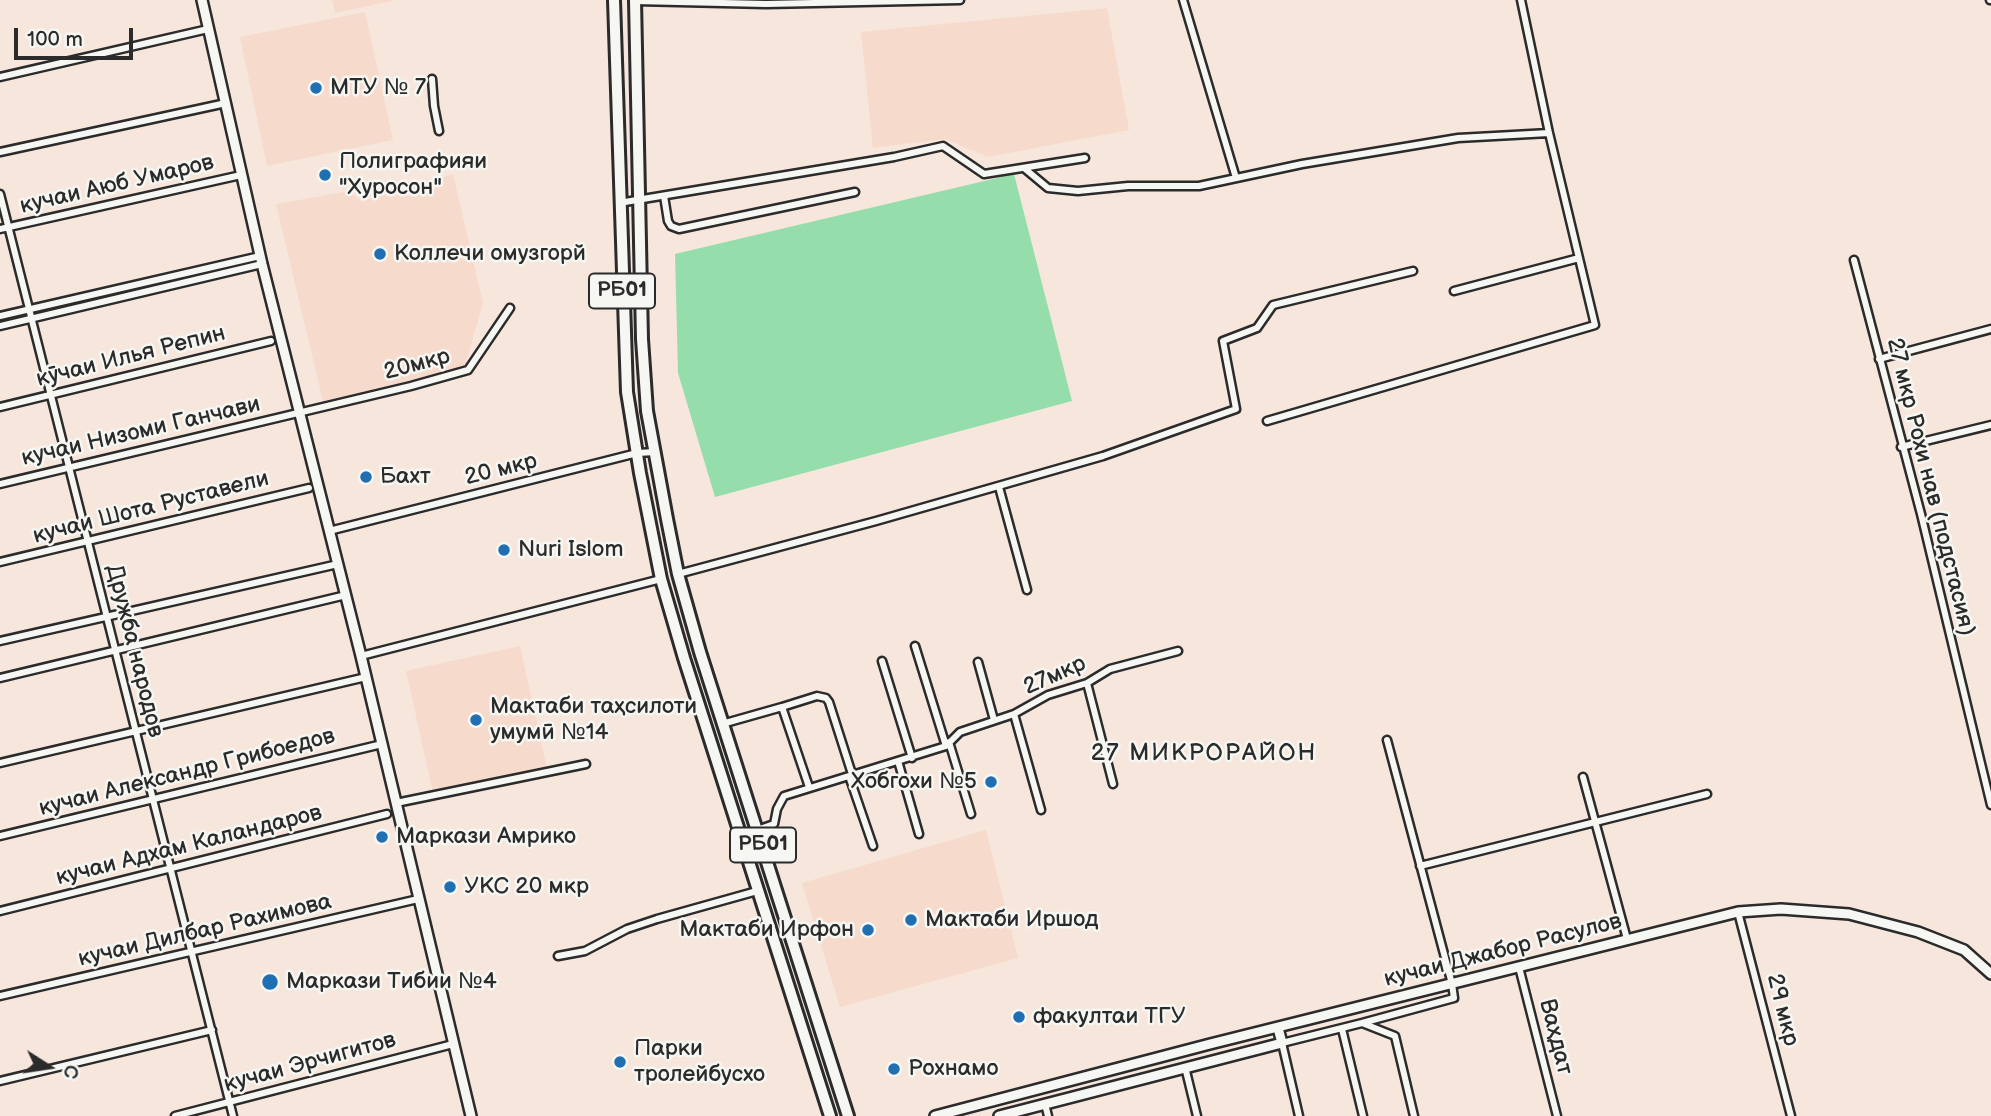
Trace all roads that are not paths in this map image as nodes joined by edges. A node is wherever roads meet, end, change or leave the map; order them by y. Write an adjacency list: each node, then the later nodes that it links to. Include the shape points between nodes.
1 (202, 0): 9 (street)
2 (614, 0): 3 (highway, via 627,8); 8 (highway, РБ01)
3 (635, 0): 4 (street, via 766,4); 7 (highway, РБ01)
4 (960, 0)
5 (1183, 0): 19 (street)
6 (1521, 0): 14 (street)
7 (636, 19): 8 (highway, via 625,12); 23 (highway, РБ01)
8 (614, 21): 24 (highway, РБ01)
9 (208, 29): 10 (street); 12 (street)
10 (0, 77)
11 (432, 79): 13 (street)
12 (226, 103): 15 (street); 18 (street)
13 (439, 131)
14 (1549, 133): 19 (street, via 1458,138); 27 (street)
15 (0, 152)
16 (1084, 158): 17 (street)
17 (1024, 168): 19 (street, via 1048,188 1078,191 1199,186); 22 (street, via 984,174 943,146)
18 (241, 175): 25 (street, кучаи Аюб Умаров); 28 (street)
19 (1236, 178)
20 (855, 192): 22 (street, via 679,229 668,222)
21 (0, 194): 25 (street, Дружба народов)
22 (664, 196): 23 (street)
23 (639, 201): 24 (street); 46 (highway, РБ01, via 647,411)
24 (620, 203): 47 (highway, РБ01, via 627,392)
25 (8, 227): 26 (street, кучаи Аюб Умаров); 33 (street, Дружба народов)
26 (0, 229)
27 (1579, 258): 31 (street); 43 (street, via 1595,325)
28 (261, 260): 33 (street); 35 (street); 42 (street)
29 (1854, 260): 39 (street, 27 мкр Рохи нав (подстасия))
30 (1413, 271): 50 (street, via 1273,305 1257,328 1223,341 1236,409 1103,456)
31 (1454, 291)
32 (510, 308): 42 (street, 20мкр, via 468,370)
33 (29, 309): 34 (street); 35 (street, Дружба народов)
34 (0, 316)
35 (31, 317): 36 (street); 40 (street, Дружба народов)
36 (0, 326)
37 (1991, 330): 39 (street)
38 (271, 341): 40 (street, кӯчаи Илья Репин)
39 (1880, 359): 45 (street, 27 мкр Рохи нав (подстасия))
40 (51, 395): 41 (street, кӯчаи Илья Репин); 48 (street, Дружба народов)
41 (0, 407)
42 (297, 413): 48 (street, кучаи Низоми Ганчави); 52 (street)
43 (1267, 421)
44 (1991, 425): 45 (street)
45 (1902, 447): 90 (street, 27 мкр Рохи нав (подстасия))
46 (655, 452): 47 (street, 20 мкр); 56 (highway, РБ01)
47 (637, 453): 52 (street, 20 мкр); 57 (highway, РБ01)
48 (69, 467): 49 (street, кучаи Низоми Ганчави); 53 (street, Дружба народов)
49 (0, 484)
50 (999, 486): 56 (street); 58 (street)
51 (309, 488): 53 (street, кучаи Шота Руставели)
52 (331, 531): 55 (street)
53 (88, 541): 54 (street, кучаи Шота Руставели); 60 (street, Дружба народов)
54 (0, 562)
55 (338, 564): 59 (street); 60 (street)
56 (678, 574): 74 (highway, РБ01)
57 (661, 579): 65 (street); 98 (highway, РБ01)
58 (1027, 590)
59 (346, 595): 63 (street); 65 (street)
60 (107, 615): 61 (street); 63 (street, Дружба народов)
61 (0, 641)
62 (915, 646): 78 (street)
63 (116, 651): 69 (street); 75 (street, Дружба народов)
64 (1178, 651): 70 (street, 27мкр, via 1110,669)
65 (361, 656): 68 (street)
66 (882, 661): 79 (street)
67 (978, 663): 73 (street)
68 (366, 677): 75 (street); 77 (street)
69 (0, 678)
70 (1087, 683): 72 (street, 27мкр, via 1048,695); 85 (street)
71 (782, 707): 74 (street); 83 (street, via 817,696 830,702); 86 (street)
72 (1014, 714): 73 (street, 27мкр); 91 (street, 27мкр)
73 (994, 720): 78 (street, 27мкр, via 960,732)
74 (722, 724): 95 (highway, РБ01)
75 (136, 731): 81 (street); 88 (street, Дружба народов)
76 (1387, 740): 100 (street)
77 (382, 744): 88 (street, кучаи Александр Грибоедов); 89 (street)
78 (947, 744): 79 (street, 27мкр); 93 (street)
79 (912, 758): 80 (street, 27мкр)
80 (898, 761): 83 (street, 27мкр); 96 (street)
81 (0, 763)
82 (586, 764): 89 (street)
83 (850, 775): 86 (street, 27мкр); 99 (street)
84 (1583, 777): 94 (street)
85 (1114, 784)
86 (809, 787): 95 (street, 27мкр, via 784,796 774,824)
87 (1707, 794): 94 (street)
88 (153, 800): 97 (street, кучаи Александр Грибоедов); 101 (street, Дружба народов)
89 (399, 802): 103 (street)
90 (1991, 805)
91 (1041, 810)
92 (387, 814): 101 (street, кучаи Адхам Каландаров)
93 (971, 814)
94 (1594, 822): 100 (street); 106 (street)
95 (758, 831): 98 (street); 129 (highway, РБ01)
96 (919, 834)
97 (0, 836)
98 (740, 836): 102 (highway, РБ01)
99 (873, 846)
100 (1420, 866): 111 (street)
101 (171, 868): 104 (street, кучаи Адхам Каландаров); 107 (street, Дружба народов)
102 (757, 891): 108 (street, via 657,919 585,951); 128 (highway, РБ01)
103 (418, 899): 107 (street, кучаи Дилбар Рахимова); 118 (street)
104 (0, 911)
105 (1738, 912): 106 (street, кучаи Джабор Расулов); 110 (street, кучаи Джабор Расулов, via 1781,909 1849,914 1964,950); 138 (street, 29 мкр)
106 (1627, 939): 109 (street, кучаи Джабор Расулов)
107 (192, 952): 112 (street, кучаи Дилбар Рахимова); 116 (street, Дружба народов)
108 (558, 956)
109 (1519, 967): 111 (street, кучаи Джабор Расулов); 137 (street, Ваҳдат)
110 (1991, 974)
111 (1452, 984): 113 (street, via 1454,998); 114 (street, кучаи Джабор Расулов)
112 (0, 996)
113 (1362, 1023): 115 (street); 136 (street, via 1395,1036)
114 (1278, 1028): 117 (street); 122 (street, кучаи Джабор Расулов)
115 (1342, 1029): 117 (street); 135 (street)
116 (212, 1030): 120 (street); 121 (street, Дружба народов)
117 (1282, 1042): 119 (street); 134 (street)
118 (453, 1044): 121 (street, кучаи Эрчигитов); 127 (street)
119 (1185, 1067): 123 (street); 133 (street)
120 (0, 1081)
121 (230, 1102): 125 (street, кучаи Эрчигитов); 126 (street, Дружба народов)
122 (991, 1102): 124 (street, кучаи Джабор Расулов); 130 (street)
123 (1045, 1104): 131 (street); 132 (street)
124 (941, 1115)
125 (175, 1116)
126 (233, 1116)
127 (471, 1116)
128 (830, 1116)
129 (848, 1116)
130 (993, 1116)
131 (999, 1116)
132 (1048, 1116)
133 (1197, 1116)
134 (1299, 1116)
135 (1363, 1116)
136 (1414, 1116)
137 (1557, 1116)
138 (1791, 1116)

